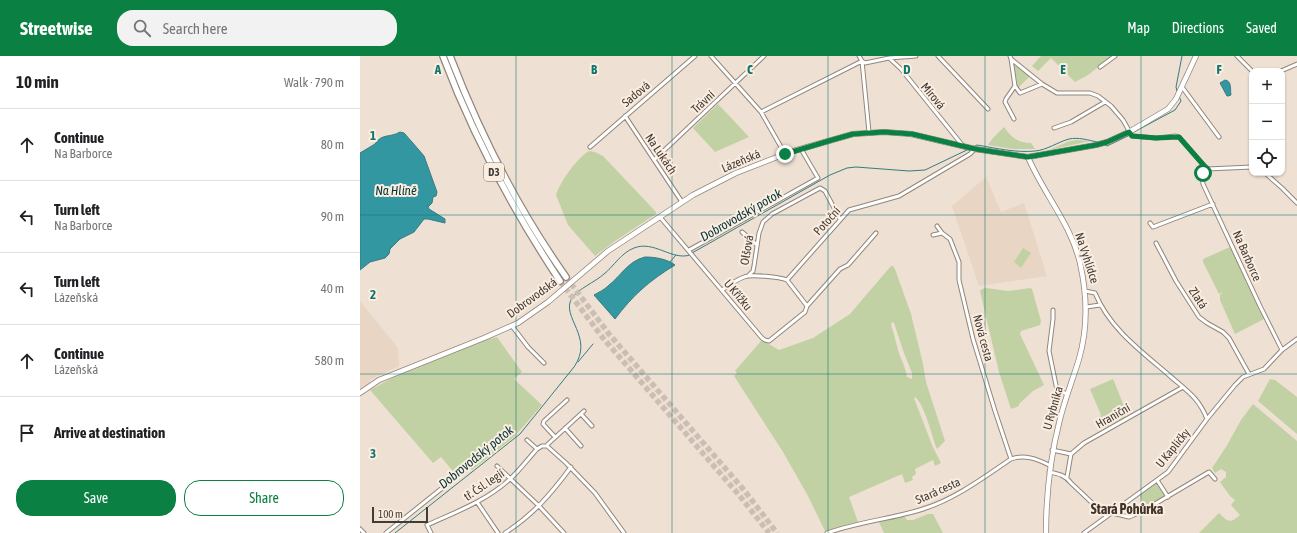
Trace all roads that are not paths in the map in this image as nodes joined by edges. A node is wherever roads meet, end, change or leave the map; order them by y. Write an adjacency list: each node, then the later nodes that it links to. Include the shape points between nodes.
1 (443, 56): 59 (highway, D3, via 475,134 500,184)
2 (450, 56): 57 (highway, D3, via 467,99 505,179)
3 (695, 56): 26 (street, Sadová)
4 (711, 56): 19 (street)
5 (764, 56): 19 (street, Trávní)
6 (859, 56): 14 (street)
7 (916, 56): 12 (street)
8 (938, 56): 24 (street)
9 (1115, 56): 16 (street)
10 (1196, 56): 22 (street)
11 (1237, 56): 17 (street)
12 (889, 58): 14 (street, via 865,63); 32 (street, Mírová)
13 (1010, 58): 20 (street); 21 (street)
14 (862, 61): 25 (street); 29 (street)
15 (1297, 64): 18 (street)
16 (1100, 67)
17 (1249, 68)
18 (1285, 69)
19 (735, 83): 25 (street); 38 (street, Trávní)
20 (1042, 84): 21 (street, via 1020,94); 23 (street, via 1057,93 1090,93)
21 (1015, 86): 27 (street, via 1005,102)
22 (1181, 89): 30 (street, via 1168,110); 31 (street)
23 (1105, 102): 28 (street, via 1071,122); 30 (street, via 1123,120)
24 (988, 109)
25 (761, 112): 36 (street)
26 (625, 116): 33 (street, Sadová); 38 (street, Na Lukách)
27 (1014, 120)
28 (1054, 128)
29 (869, 132): 32 (street, Lázeňská, via 912,134); 34 (street, Lázeňská)
30 (1130, 134): 37 (street, Lázeňská, via 1096,145); 40 (street, via 1182,139)
31 (1219, 137)
32 (963, 146): 35 (street, Lázeňská)
33 (590, 147)
34 (801, 149): 36 (street, Lázeňská); 55 (street, via 818,178)
35 (975, 149): 37 (street, Lázeňská); 46 (street, Potoční, via 899,196 853,208)
36 (785, 154): 42 (street, Lázeňská, via 736,173)
37 (1028, 157): 61 (street, Na Vyhlídce, via 1059,213 1076,252)
38 (654, 160): 42 (street, Na Lukách)
39 (1249, 167): 40 (street)
40 (1207, 169): 44 (street, Na Barborce, via 1203,173 1203,184)
41 (1268, 176): 43 (street)
42 (682, 202): 45 (street, Lázeňská)
43 (1297, 203)
44 (1212, 204): 47 (street, via 1153,227); 68 (street, Na Barborce)
45 (660, 217): 55 (street, U Křížku); 66 (street, Dobrovodská, via 608,251 540,308)
46 (840, 219): 54 (street, Olšová, via 825,191 818,188 772,214 763,222); 58 (street, Potoční)
47 (1150, 223)
48 (937, 226): 51 (street, Nová cesta)
49 (742, 232): 54 (street)
50 (876, 233): 63 (street, U Křížku)
51 (942, 233): 52 (street); 85 (street, Nová cesta, via 950,239 959,262 959,280 973,339)
52 (933, 235)
53 (1156, 243): 70 (street, Zlatá, via 1199,317 1230,338)
54 (757, 245): 56 (street, Olšová, via 753,271)
55 (689, 250): 60 (street, U Křížku)
56 (748, 276): 58 (street); 60 (street)
57 (566, 277)
58 (787, 280): 63 (street)
59 (560, 281)
60 (722, 290): 63 (street, U Křížku, via 762,338 769,341 805,312)
61 (1085, 291): 62 (street, Na Vyhlídce, via 1095,293); 64 (street, U Rybníka)
62 (1100, 305): 64 (street); 71 (street, Na Vyhlídce, via 1119,332)
63 (807, 306)
64 (1086, 308): 73 (street, U Rybníka, via 1080,358)
65 (1053, 310): 73 (street, via 1049,351 1057,390)
66 (513, 327): 69 (street); 72 (street, Dobrovodská, via 379,380)
67 (1297, 339): 68 (street)
68 (1282, 350): 70 (street, via 1264,369)
69 (544, 363)
70 (1249, 374): 75 (street, via 1235,385)
71 (1183, 387): 75 (street, Na Vyhlídce, via 1198,401); 84 (street, Hraniční, via 1084,443)
72 (360, 393)
73 (1067, 394): 83 (street, U Rybníka)
74 (567, 400): 78 (street, via 544,421)
75 (1207, 420): 94 (street, U Kapličky, via 1168,472)
76 (592, 426): 77 (street, via 582,412)
77 (565, 428): 78 (street); 81 (street)
78 (555, 437): 80 (street)
79 (527, 440): 82 (street)
80 (547, 446): 82 (street, tř. Čsl. legií); 88 (street)
81 (581, 446)
82 (537, 449): 92 (street, tř. Čsl. legií)
83 (1052, 450): 84 (street); 86 (street, U Rybníka)
84 (1071, 454): 91 (street)
85 (1011, 459): 86 (street, via 1024,456); 108 (street, Stará cesta, via 969,487 928,507)
86 (1049, 465): 90 (street, U Rybníka)
87 (497, 466): 92 (street)
88 (571, 468): 97 (street); 107 (street, via 594,493)
89 (466, 469): 102 (street, tř. Čsl. legií)
90 (1049, 472): 91 (street); 109 (street, U Rybníka)
91 (1066, 477): 99 (street)
92 (510, 478): 96 (street, tř. Čsl. legií); 97 (street)
93 (1215, 479): 95 (street, via 1209,472)
94 (1157, 480): 95 (street); 98 (street, U Kapličky)
95 (1168, 496): 98 (street, via 1129,517)
96 (477, 502): 103 (street, tř. Čsl. legií, via 426,526); 104 (street)
97 (539, 506): 105 (street); 106 (street)
98 (1112, 513): 99 (street, U Kapličky)
99 (1106, 516): 110 (street, U Kapličky)
100 (360, 529): 101 (street)
101 (364, 533)
102 (386, 533)
103 (431, 533)
104 (498, 533)
105 (505, 533)
106 (564, 533)
107 (624, 533)
108 (827, 533)
109 (1046, 533)
110 (1084, 533)

